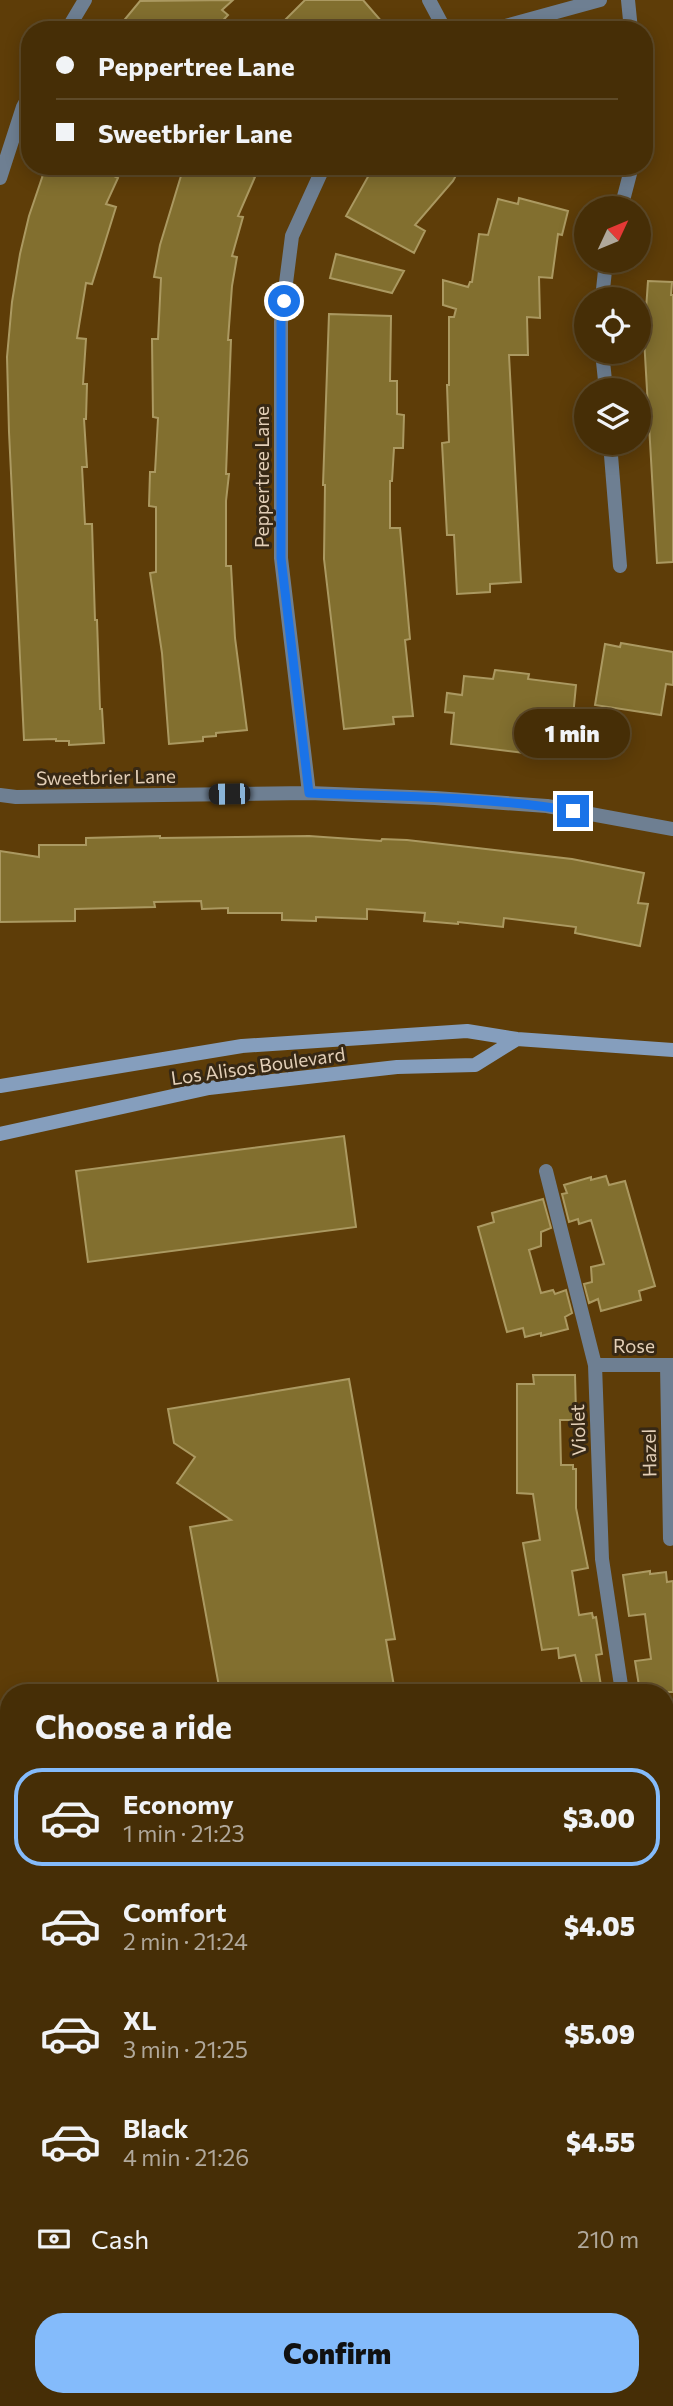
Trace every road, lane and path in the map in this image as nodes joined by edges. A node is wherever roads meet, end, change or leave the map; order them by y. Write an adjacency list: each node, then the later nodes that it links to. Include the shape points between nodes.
1 (85, 0): 5 (street)
2 (429, 0): 6 (street)
3 (600, 0): 7 (street)
4 (628, 0): 8 (street)
5 (72, 21)
6 (440, 21)
7 (524, 21)
8 (630, 21)
9 (21, 113): 12 (street)
10 (320, 175): 16 (street, Peppertree Lane, via 292,236 281,322 281,558)
11 (630, 175): 13 (street)
12 (0, 178)
13 (624, 196)
14 (612, 455): 15 (street)
15 (620, 566)
16 (309, 793): 17 (street, Sweetbrier Lane); 18 (street, Sweetbrier Lane, via 547,806)
17 (0, 795)
18 (673, 829)
19 (517, 1039): 20 (main road, Los Alisos Boulevard); 21 (main road, Los Alisos Boulevard, via 467,1031 243,1046); 22 (main road, Los Alisos Boulevard, via 475,1065 397,1067 209,1088)
20 (673, 1050)
21 (0, 1086)
22 (0, 1134)
23 (546, 1171): 24 (street, Violet)
24 (595, 1365): 25 (street, Rose); 27 (street, Violet, via 602,1559)
25 (670, 1365): 26 (street, Hazel)
26 (670, 1539)
27 (621, 1684)

